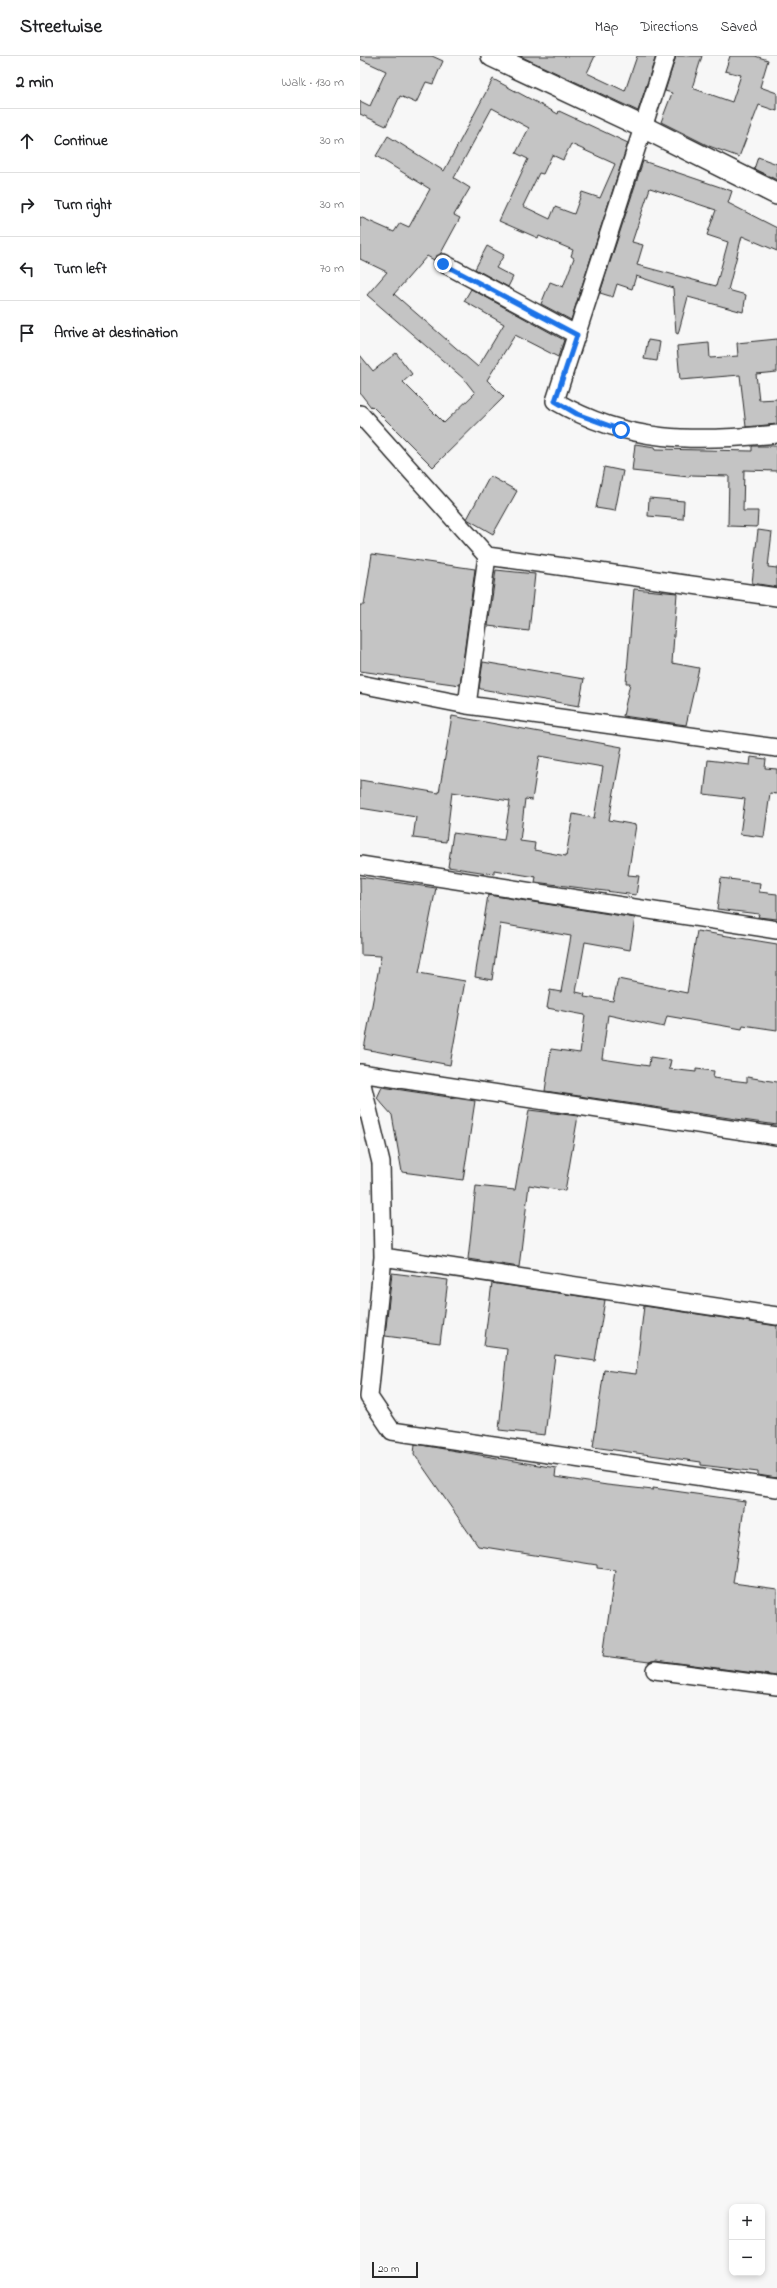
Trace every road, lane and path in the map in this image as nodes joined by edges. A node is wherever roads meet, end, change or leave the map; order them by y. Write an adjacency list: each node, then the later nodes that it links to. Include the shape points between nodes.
1 (492, 56): 3 (street)
2 (666, 56): 3 (street)
3 (643, 127): 4 (street); 6 (street)
4 (777, 194)
5 (443, 264): 6 (street)
6 (577, 335): 8 (street, via 555,401 577,414 621,430 665,438 722,439)
7 (360, 414): 9 (street)
8 (777, 434)
9 (487, 556): 10 (street); 12 (street)
10 (777, 597)
11 (360, 684): 12 (street)
12 (467, 705): 13 (street)
13 (777, 748)
14 (360, 865): 15 (street)
15 (777, 930)
16 (360, 1074): 17 (street); 18 (street, via 381,1163)
17 (777, 1136)
18 (383, 1258): 19 (street); 20 (street, via 369,1397 392,1431)
19 (777, 1316)
20 (777, 1488)
21 (655, 1670): 22 (street)
22 (777, 1686)

